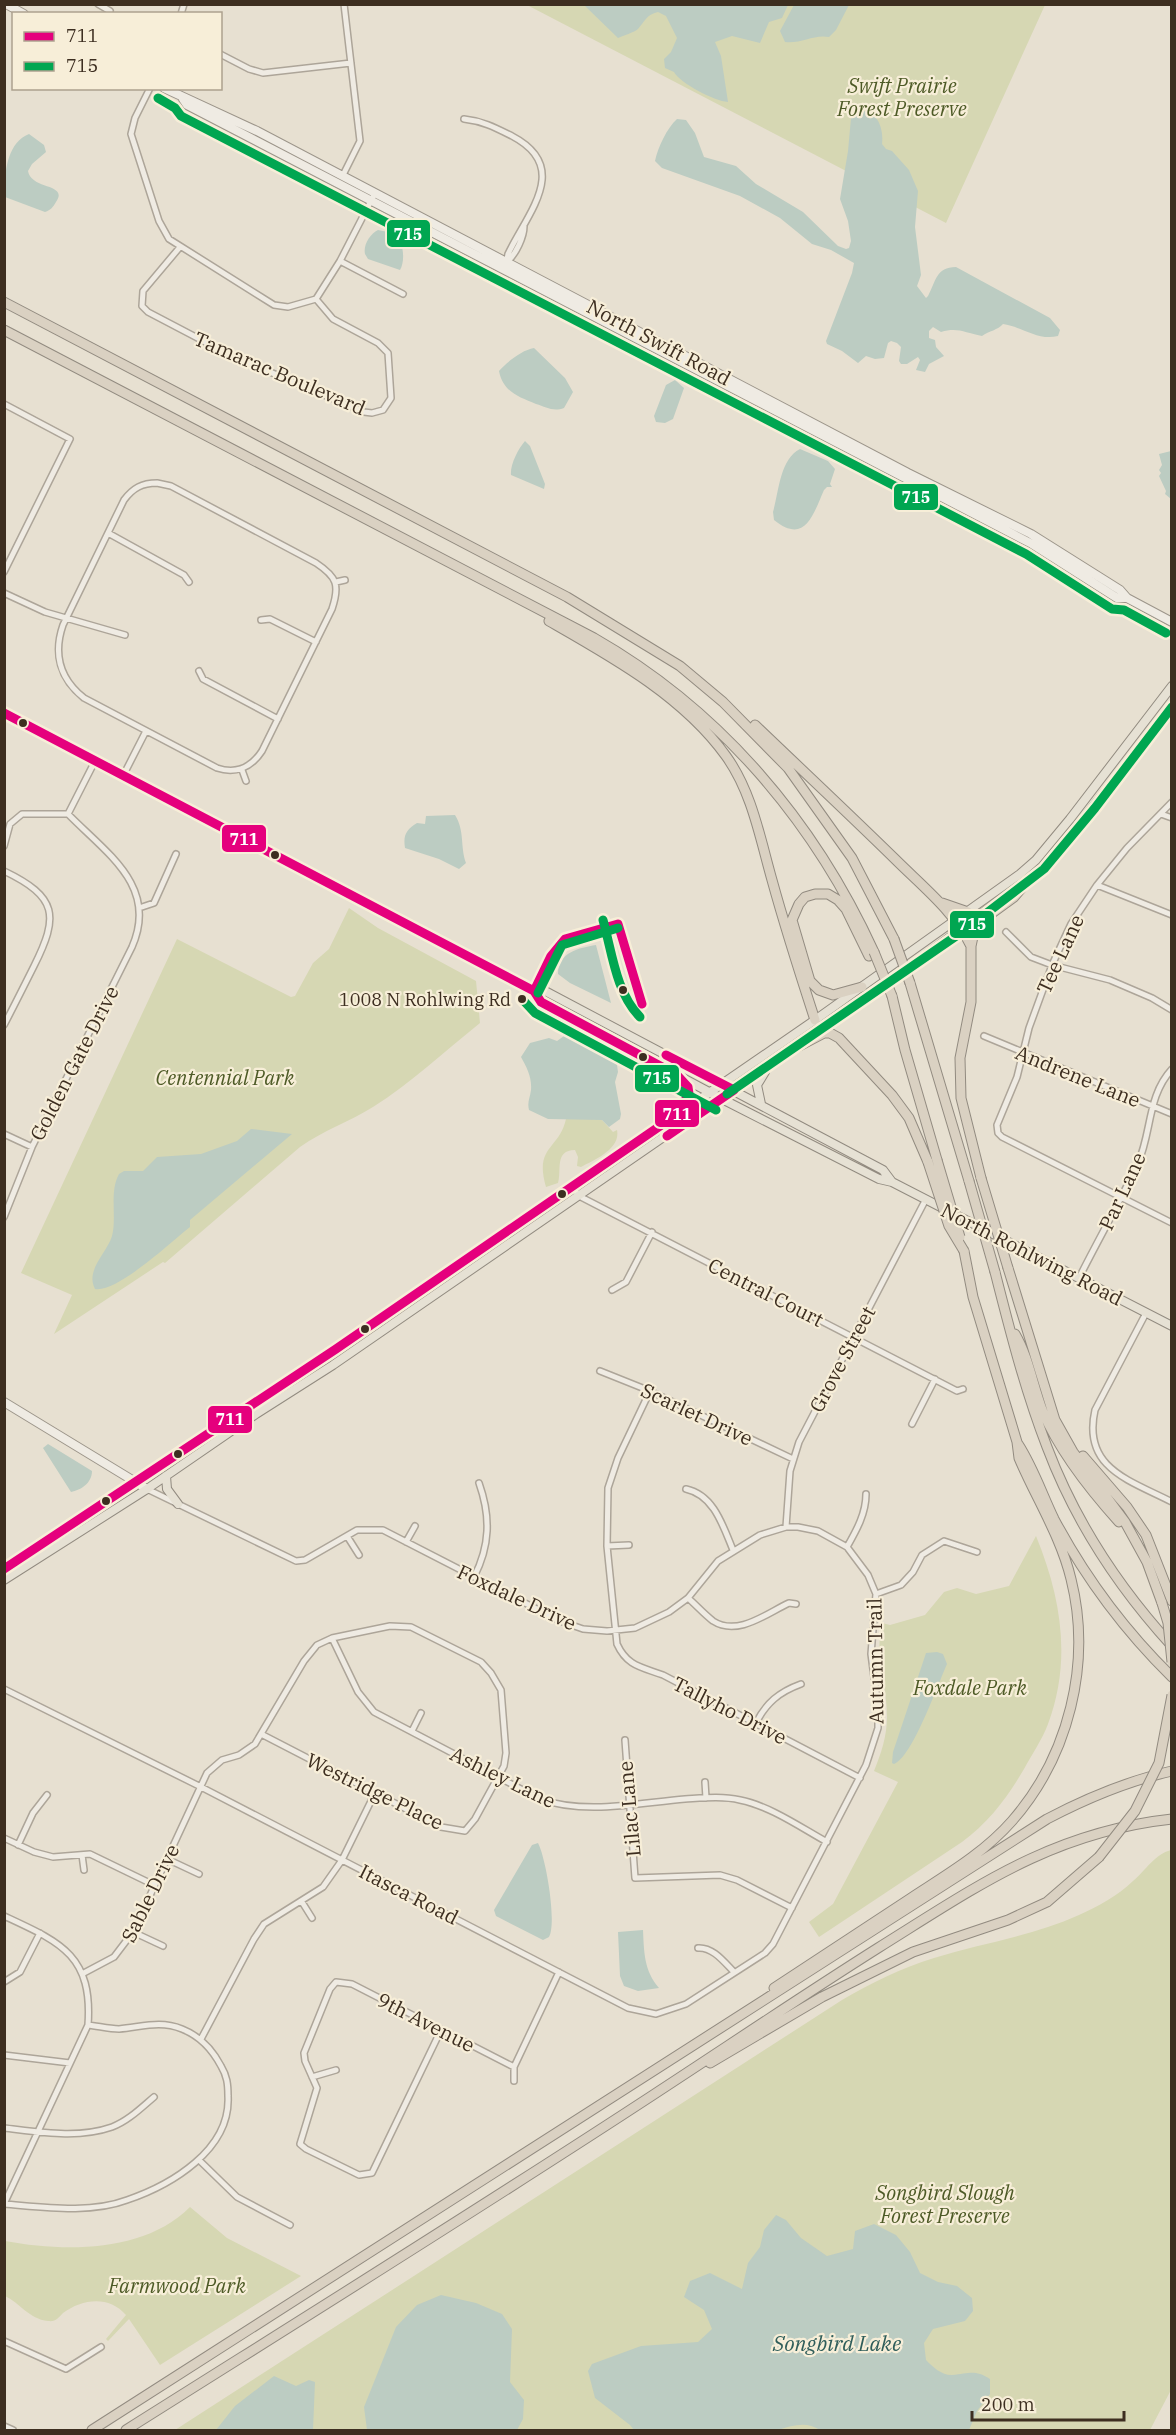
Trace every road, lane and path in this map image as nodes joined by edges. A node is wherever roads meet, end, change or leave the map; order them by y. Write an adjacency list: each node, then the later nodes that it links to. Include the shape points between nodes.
1 (6, 4): 5 (street)
2 (98, 4): 6 (street)
3 (113, 4): 6 (street)
4 (344, 4): 8 (street)
5 (20, 12)
6 (109, 12)
7 (222, 55): 8 (street, via 263,73)
8 (351, 63): 13 (street, via 360,141)
9 (149, 90): 16 (street, via 131,134 159,221)
10 (167, 90): 11 (street, North Swift Road)
11 (183, 99): 13 (street, North Swift Road, via 257,130); 15 (street, North Swift Road, via 187,105)
12 (464, 119): 18 (street, via 488,123 526,143 543,167 543,182)
13 (343, 176): 14 (street, North Swift Road)
14 (375, 193): 15 (street); 18 (street, North Swift Road)
15 (371, 201): 17 (street); 19 (street, North Swift Road)
16 (180, 247): 21 (street, via 274,305 288,307); 21 (street, Tamarac Boulevard, via 143,291 142,306 148,312 230,355 364,412 383,410 391,398 388,353 378,343 336,322)
17 (340, 261): 20 (street); 21 (street)
18 (507, 262): 19 (street); 32 (street, North Swift Road, via 1031,534)
19 (503, 270): 32 (street, North Swift Road, via 1021,539 1117,598)
20 (403, 294)
21 (316, 299)
22 (4, 302): 39 (highway, via 567,597 644,642)
23 (4, 332): 28 (highway)
24 (4, 404): 26 (street, via 70,439)
25 (108, 533): 29 (street, via 184,575); 30 (street, via 130,493 143,480 171,486 316,563); 33 (street)
26 (4, 572)
27 (345, 580): 30 (street)
28 (483, 580): 65 (highway, via 610,647 702,715 754,765 783,800 852,905); 71 (highway, via 638,675 700,725 726,756 748,797)
29 (189, 582)
30 (336, 582): 37 (street, via 336,597)
31 (4, 593): 33 (street)
32 (1127, 598): 35 (street, North Swift Road)
33 (66, 618): 36 (street); 44 (street, via 58,644 63,674 70,686 84,698)
34 (261, 620): 37 (street, via 270,619)
35 (1172, 622)
36 (125, 635)
37 (316, 642): 43 (street)
38 (199, 671): 43 (street, via 202,679)
39 (692, 676): 58 (highway, via 729,700); 101 (highway, bridge, via 788,768 852,858 894,939 969,1181)
40 (1172, 686): 60 (main road, via 1047,848 1020,874)
41 (1172, 707): 56 (main road, via 1053,858)
42 (4, 713): 45 (main road, North Rohlwing Road)
43 (278, 719): 46 (street, via 259,756)
44 (146, 731): 46 (street, via 217,768); 47 (street)
45 (96, 761): 47 (main road, North Rohlwing Road); 50 (street)
46 (238, 770): 48 (street)
47 (123, 776): 68 (main road, North Rohlwing Road)
48 (246, 781)
49 (1172, 802): 51 (street, Tee Lane)
50 (68, 814): 53 (street, via 22,814 10,824); 59 (street, via 130,878)
51 (1161, 814): 52 (street); 57 (street, Tee Lane)
52 (1172, 818)
53 (4, 846)
54 (176, 854): 59 (street, via 154,903)
55 (4, 870): 72 (street, via 35,888 49,912 50,929)
56 (1026, 883): 62 (main road); 64 (highway, via 981,921)
57 (1097, 885): 61 (street); 66 (street, Tee Lane, via 1071,924)
58 (939, 901): 60 (highway); 62 (highway)
59 (139, 908): 88 (street, Golden Gate Drive, via 139,927 132,947)
60 (968, 912): 62 (main road)
61 (1172, 915)
62 (958, 926): 64 (highway); 67 (main road); 70 (main road)
63 (1006, 932): 66 (street, via 1031,957)
64 (970, 946): 104 (highway, bridge, via 972,1002 960,1058 961,1098)
65 (872, 954): 67 (highway, via 838,900 828,894 815,894 799,904 792,920 807,975 814,986 832,995); 89 (highway, bridge, via 898,1025)
66 (1052, 965): 69 (street, via 1110,980); 75 (street, Tee Lane)
67 (862, 987): 71 (main road)
68 (534, 992): 78 (main road, North Rohlwing Road, via 541,1002); 79 (main road, North Rohlwing Road, via 545,991)
69 (1172, 1010)
70 (840, 1015): 71 (main road); 74 (main road)
71 (815, 1020): 79 (main road)
72 (4, 1025)
73 (984, 1036): 75 (street, Andrene Lane)
74 (786, 1053): 76 (main road); 89 (highway, via 824,1033 839,1038 892,1095)
75 (1023, 1054): 84 (street, Andrene Lane); 93 (street, Tee Lane, via 997,1125 998,1133)
76 (771, 1064): 80 (main road); 83 (main road, via 757,1085)
77 (1172, 1069): 84 (street, Par Lane)
78 (676, 1075): 81 (main road, North Rohlwing Road); 86 (main road, via 688,1087 689,1094)
79 (720, 1084): 80 (main road, North Rohlwing Road); 81 (main road)
80 (734, 1090): 82 (main road); 83 (main road, North Rohlwing Road)
81 (708, 1092): 82 (main road, North Rohlwing Road); 86 (main road)
82 (722, 1099): 90 (main road, North Rohlwing Road, via 879,1179); 92 (main road)
83 (761, 1104): 90 (main road, North Rohlwing Road, via 883,1170)
84 (1151, 1106): 85 (street, Andrene Lane); 93 (street, Par Lane, via 1141,1155)
85 (1172, 1114)
86 (676, 1115): 91 (main road)
87 (4, 1134): 88 (street)
88 (32, 1147): 95 (street, Golden Gate Drive)
89 (932, 1161): 111 (highway, bridge, via 949,1226 964,1253 973,1297)
90 (892, 1182): 94 (main road, North Rohlwing Road)
91 (573, 1187): 92 (street); 114 (main road)
92 (579, 1196): 97 (street, Central Court); 113 (main road)
93 (1121, 1196): 96 (street); 98 (street, Par Lane)
94 (926, 1199): 98 (main road, North Rohlwing Road); 103 (street, Grove Street)
95 (4, 1217)
96 (1172, 1223)
97 (652, 1232): 99 (street, via 626,1282); 103 (street, Central Court)
98 (1079, 1278): 100 (main road, North Rohlwing Road)
99 (612, 1290)
100 (1146, 1313): 102 (main road, North Rohlwing Road); 119 (street, via 1095,1410 1092,1430 1105,1463 1120,1476)
101 (1008, 1323): 124 (highway, via 1021,1344 1050,1427 1072,1462); 141 (highway, via 1048,1449 1084,1526 1125,1592)
102 (1172, 1326)
103 (854, 1337): 106 (street, Central Court); 112 (street, Grove Street)
104 (1032, 1348): 124 (highway, via 1055,1420); 137 (highway, via 1064,1425 1146,1535)
105 (600, 1371): 108 (street, Scarlet Drive)
106 (935, 1379): 107 (street, Central Court, via 957,1391); 110 (street)
107 (963, 1389)
108 (650, 1391): 112 (street, Scarlet Drive); 127 (street, Tallyho Drive, via 609,1482)
109 (4, 1402): 114 (street)
110 (912, 1424)
111 (1017, 1442): 143 (highway, via 1083,1568 1132,1635); 183 (highway, via 1019,1458 1063,1554 1077,1612 1079,1647 1074,1694 1056,1753 1012,1821 974,1855)
112 (792, 1459): 122 (street, Grove Street)
113 (166, 1476): 116 (main road); 120 (main road, via 167,1489)
114 (133, 1483): 116 (street); 132 (main road)
115 (480, 1483): 133 (street, via 488,1530 483,1558)
116 (147, 1489): 120 (street, Foxdale Drive); 134 (main road)
117 (686, 1489): 129 (street, via 695,1491 712,1506)
118 (866, 1494): 128 (street, via 858,1527)
119 (1172, 1502)
120 (178, 1504): 123 (street, Foxdale Drive, via 296,1562)
121 (415, 1526): 125 (street)
122 (786, 1527): 128 (street, Foxdale Drive, via 818,1531); 129 (street, Foxdale Drive, via 760,1535)
123 (347, 1536): 125 (street, Foxdale Drive, via 357,1530 383,1530); 131 (street)
124 (1133, 1537): 137 (highway)
125 (406, 1542): 133 (street, Foxdale Drive)
126 (629, 1545): 127 (street)
127 (607, 1546): 139 (street, Tallyho Drive)
128 (847, 1547): 135 (street, Autumn Trail, via 868,1575)
129 (733, 1550): 136 (street, Foxdale Drive, via 718,1561)
130 (977, 1552): 135 (street, via 944,1541 922,1555 901,1585)
131 (359, 1555)
132 (4, 1569)
133 (474, 1577): 139 (street, Foxdale Drive, via 566,1624)
134 (4, 1580)
135 (876, 1594): 154 (street, Autumn Trail, via 871,1654 878,1728)
136 (688, 1598): 138 (street, via 714,1622 728,1626 742,1626 789,1603); 139 (street, Foxdale Drive, via 653,1622)
137 (1167, 1602): 142 (highway, bridge)
138 (796, 1604)
139 (615, 1631): 148 (street, Tallyho Drive, via 623,1657 632,1664 663,1675)
140 (332, 1638): 149 (street, Ashley Lane, via 358,1692 372,1710); 150 (street, Sable Drive, via 317,1646 304,1661); 153 (street, via 390,1626 411,1627 485,1665 501,1690 506,1753)
141 (1172, 1647)
142 (1172, 1662)
143 (1172, 1677)
144 (801, 1684): 148 (street, via 776,1696)
145 (4, 1689): 156 (street, Itasca Road)
146 (1172, 1695): 193 (highway, bridge, via 1159,1763 1135,1811 1099,1857 1047,1902 903,1957 822,1997)
147 (421, 1713): 149 (street)
148 (756, 1723): 154 (street, Tallyho Drive)
149 (412, 1731): 153 (street, Ashley Lane)
150 (263, 1735): 156 (street, Sable Drive, via 248,1750 214,1765); 157 (street, Westridge Place)
151 (625, 1740): 160 (street, Lilac Lane)
152 (1172, 1771): 183 (highway, via 1083,1800 1047,1819)
153 (498, 1777): 157 (street, Westridge Place, via 476,1819 465,1831 441,1827); 160 (street, Ashley Lane, via 559,1806)
154 (860, 1778): 163 (street, Autumn Trail)
155 (705, 1782): 159 (street)
156 (201, 1787): 166 (street, Sable Drive); 167 (street, Itasca Road)
157 (375, 1793): 167 (street)
158 (47, 1795): 164 (street, via 33,1813)
159 (706, 1798): 160 (street, Ashley Lane); 163 (street, Ashley Lane, via 748,1803)
160 (629, 1804): 172 (street, Lilac Lane, via 635,1878 720,1875)
161 (1172, 1819): 193 (highway, via 1071,1841 986,1880)
162 (4, 1838): 164 (street)
163 (827, 1842): 172 (street, Autumn Trail)
164 (18, 1845): 165 (street, via 53,1857)
165 (82, 1855): 168 (street); 170 (street, via 90,1854)
166 (167, 1859): 169 (street); 170 (street, Sable Drive)
167 (342, 1860): 171 (street, via 319,1891); 179 (street, Itasca Road)
168 (84, 1869)
169 (200, 1874)
170 (154, 1885): 175 (street, Sable Drive)
171 (302, 1902): 174 (street); 186 (street, via 264,1924)
172 (792, 1908): 180 (street, Itasca Road, via 765,1953)
173 (4, 1916): 176 (street)
174 (312, 1918)
175 (133, 1932): 177 (street); 181 (street, Sable Drive, via 114,1957)
176 (40, 1933): 181 (street, via 70,1954); 182 (street, via 20,1972)
177 (163, 1946)
178 (698, 1948): 180 (street, via 715,1953)
179 (559, 1972): 180 (street, Itasca Road, via 628,2008 656,2014 686,2004); 189 (street)
180 (734, 1972)
181 (82, 1974): 184 (street, via 89,2004)
182 (4, 1982)
183 (727, 2023): 204 (highway)
184 (88, 2025): 186 (street, via 120,2029 160,2023 185,2030); 188 (street)
185 (441, 2030): 189 (street, 9th Avenue); 191 (street, 9th Avenue, via 352,1984 336,1982 305,2045 305,2061); 191 (street, via 372,2173 359,2175 300,2144 317,2088)
186 (201, 2040): 197 (street, via 227,2076 228,2108 222,2131)
187 (4, 2055): 188 (street)
188 (70, 2063): 196 (street)
189 (514, 2067): 192 (street)
190 (336, 2070): 191 (street)
191 (312, 2077)
192 (514, 2081)
193 (655, 2094): 205 (highway)
194 (154, 2097): 196 (street, via 112,2127 77,2134)
195 (4, 2128): 196 (street)
196 (38, 2132): 198 (street)
197 (199, 2160): 198 (street, via 125,2201 74,2209); 199 (street, via 237,2197)
198 (4, 2204)
199 (290, 2225)
200 (4, 2341): 201 (street, via 66,2369)
201 (100, 2347)
202 (4, 2426): 203 (street)
203 (13, 2430)
204 (92, 2430)
205 (126, 2430)

